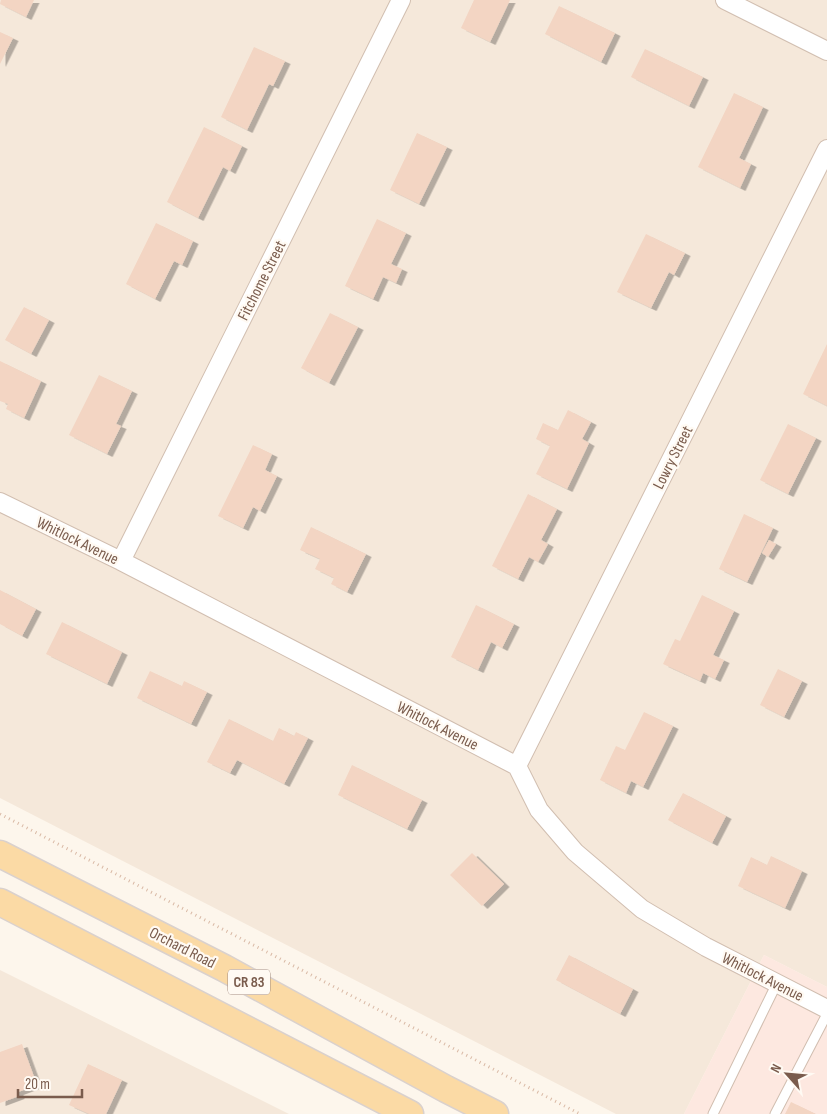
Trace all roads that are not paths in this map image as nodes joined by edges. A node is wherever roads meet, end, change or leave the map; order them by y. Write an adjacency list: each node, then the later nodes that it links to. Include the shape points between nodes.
1 (401, 0): 6 (street, Fitchome Street)
2 (725, 0): 3 (street)
3 (827, 51)
4 (827, 149): 7 (street, Lowry Street)
5 (0, 502): 6 (street, Whitlock Avenue)
6 (121, 561): 7 (street, Whitlock Avenue)
7 (517, 766): 10 (street, Whitlock Avenue, via 539,810 574,852 642,909 706,947)
8 (0, 854): 14 (main road, Orchard Road / CR 83, via 224,968)
9 (0, 902): 13 (main road, CR 83)
10 (777, 983): 11 (street, Whitlock Avenue); 15 (lane)
11 (827, 1009)
12 (827, 1014): 16 (lane)
13 (410, 1114)
14 (495, 1114)
15 (713, 1114)
16 (776, 1114)

